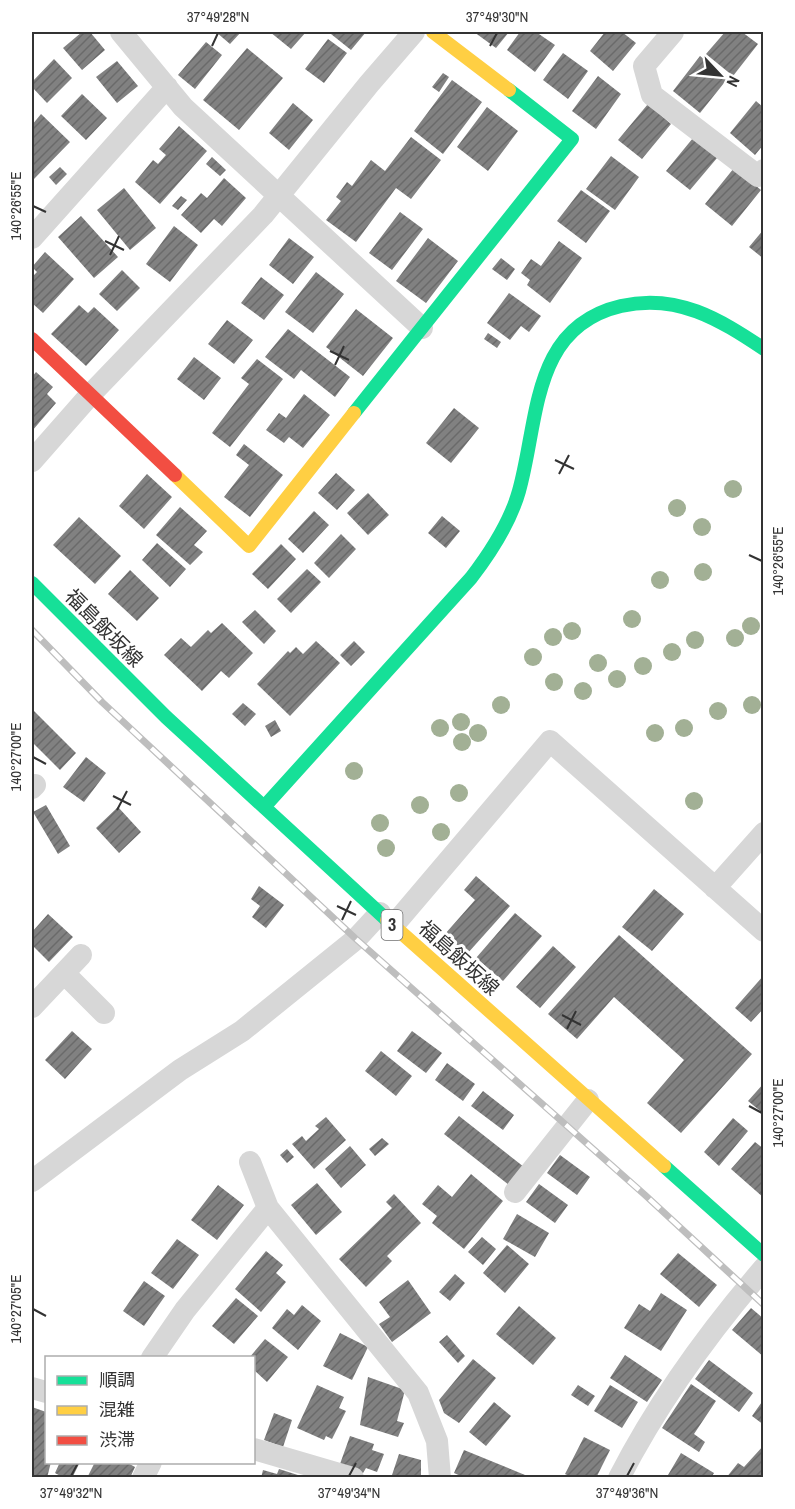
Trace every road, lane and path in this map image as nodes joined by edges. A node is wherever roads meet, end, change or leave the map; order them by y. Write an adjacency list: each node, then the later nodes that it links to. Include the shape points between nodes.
1 (121, 32): 5 (street)
2 (414, 32): 7 (street)
3 (433, 32): 9 (street, via 572,139)
4 (674, 32): 6 (street, via 645,66 652,95)
5 (166, 87): 7 (street); 8 (street)
6 (762, 176)
7 (279, 196): 9 (street); 12 (street)
8 (32, 238)
9 (422, 328): 12 (street, via 249,546)
10 (32, 339): 12 (street)
11 (764, 349): 15 (street, via 703,313 665,301 602,312 569,333 550,363 519,491 507,524 490,552 471,578)
12 (90, 395): 13 (street)
13 (32, 460)
14 (32, 583): 15 (street, 福島飯坂線 / 3, via 166,717)
15 (264, 807): 18 (street, 福島飯坂線 / 3)
16 (764, 833): 17 (street)
17 (715, 888): 18 (street, via 550,741); 19 (street)
18 (386, 919): 24 (street, 福島飯坂線 / 3); 26 (street, via 242,1031 180,1070)
19 (764, 930)
20 (81, 955): 21 (street)
21 (64, 973): 22 (street); 23 (street)
22 (32, 1007)
23 (104, 1013)
24 (588, 1100): 27 (street); 29 (street, 福島飯坂線 / 3)
25 (250, 1162): 28 (street)
26 (32, 1182)
27 (515, 1192)
28 (268, 1208): 31 (street); 36 (street, via 418,1393 437,1440)
29 (764, 1255)
30 (764, 1268): 37 (street, via 664,1397)
31 (153, 1356)
32 (255, 1449): 35 (street)
33 (150, 1464): 34 (street)
34 (143, 1478)
35 (353, 1478)
36 (440, 1478)
37 (619, 1478)

